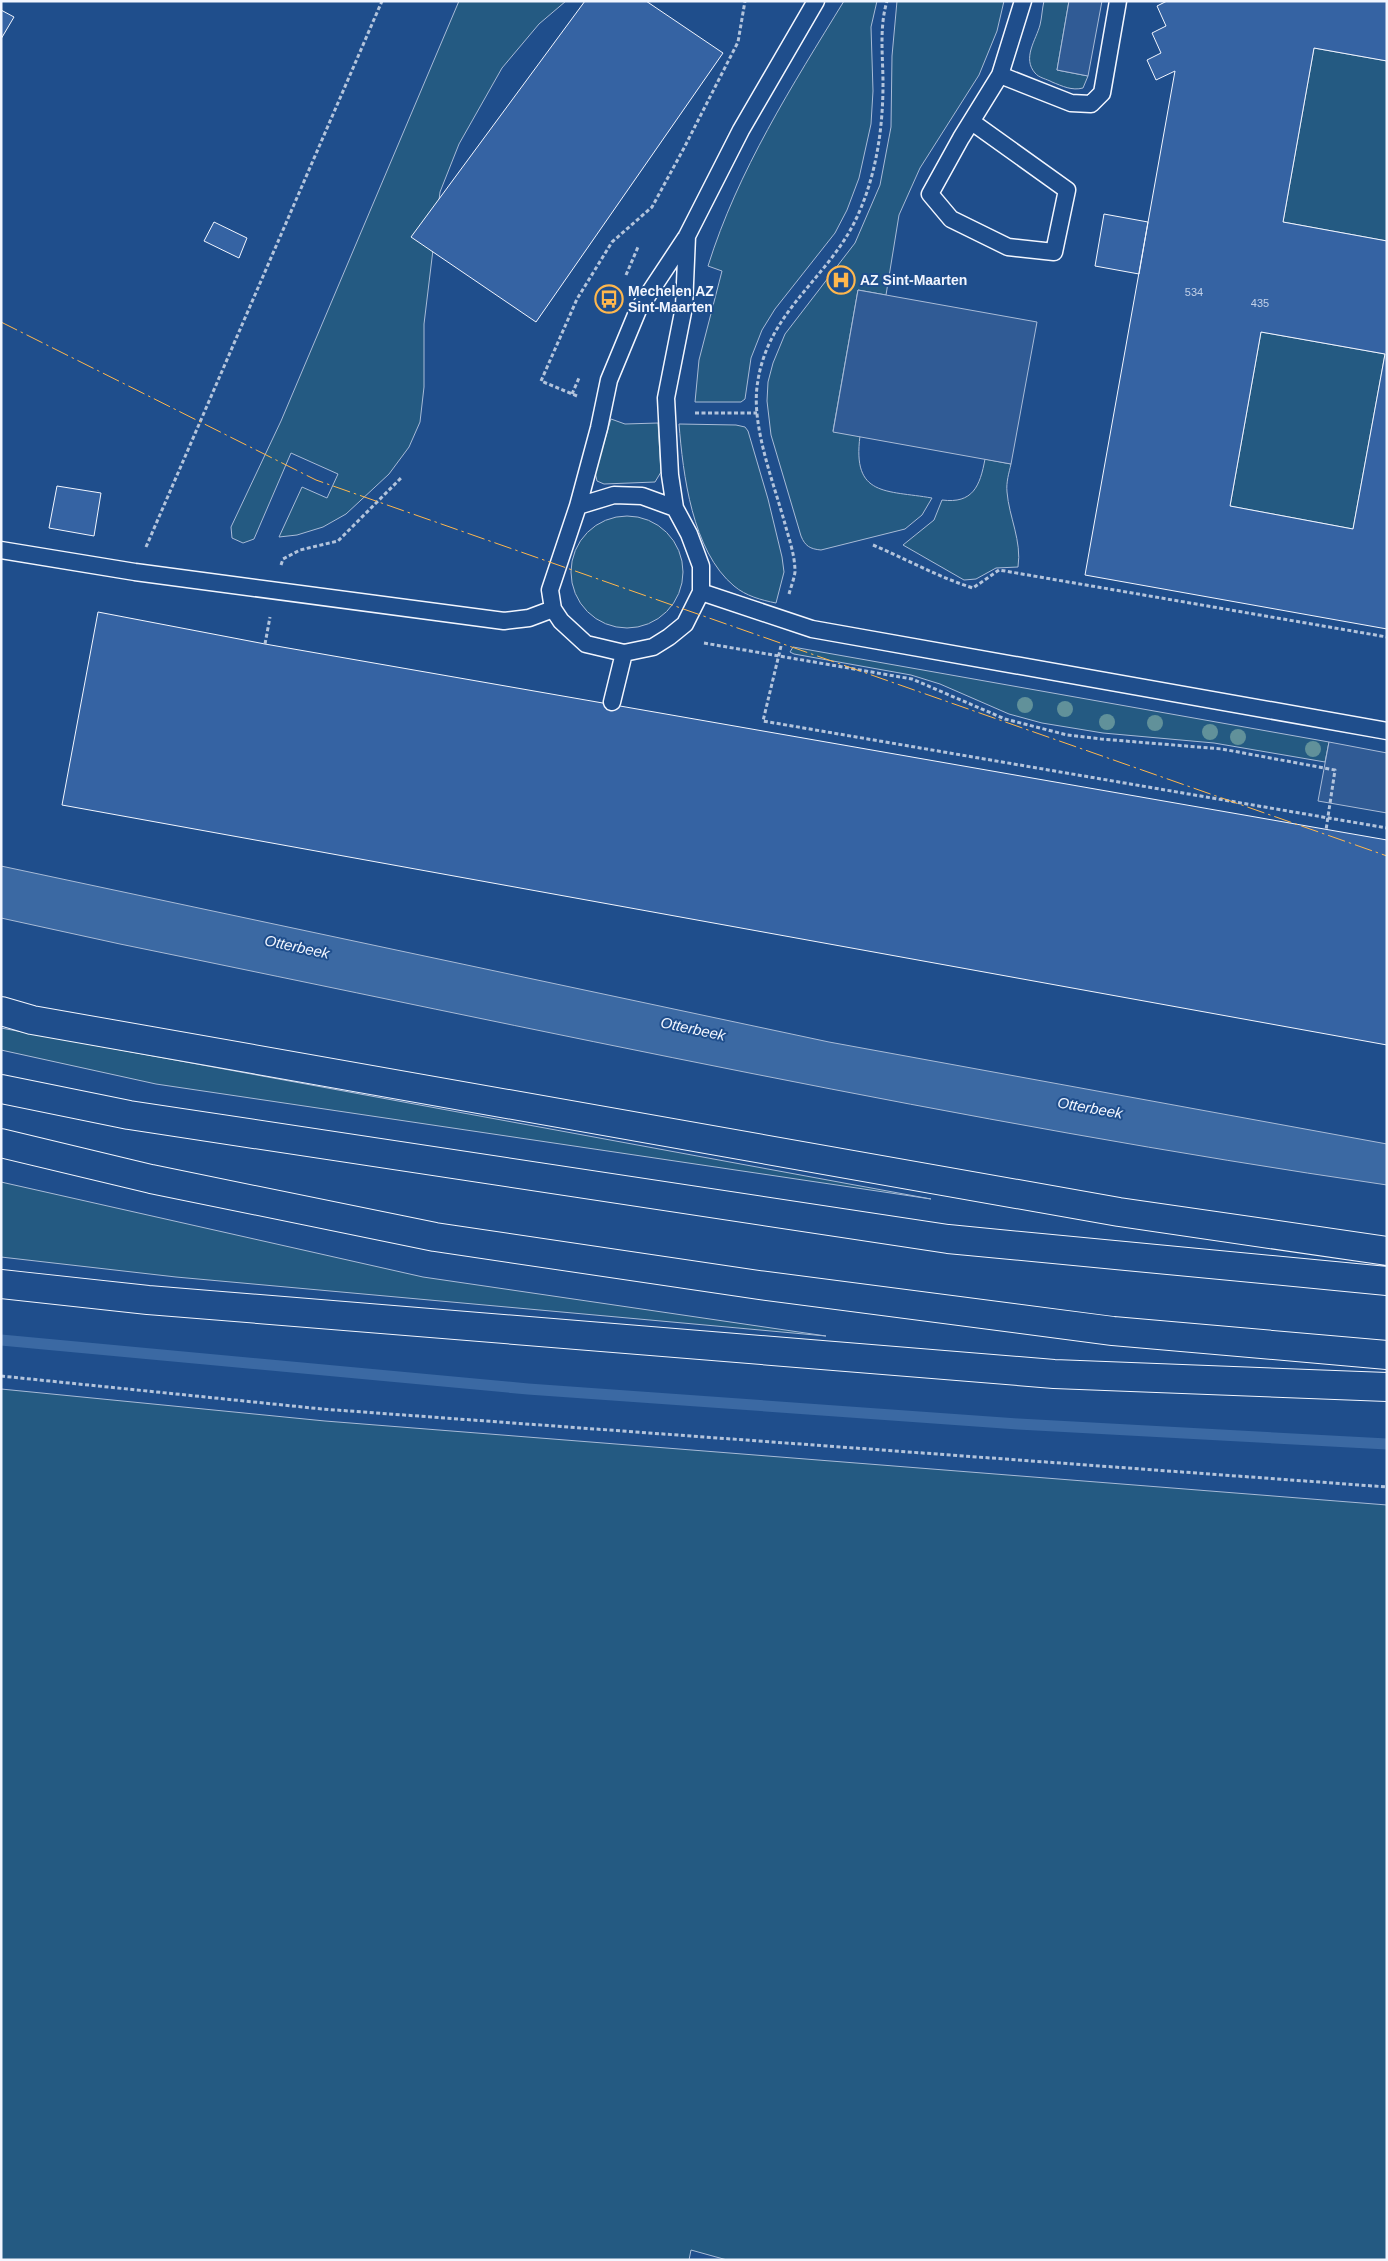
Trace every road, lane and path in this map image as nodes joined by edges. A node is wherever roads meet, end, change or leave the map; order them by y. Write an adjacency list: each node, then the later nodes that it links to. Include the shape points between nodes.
1 (382, 1): 16 (path)
2 (745, 1): 10 (path, via 738,42 684,148 652,207 612,242 577,299 540,381)
3 (816, 1): 9 (lane, via 742,130)
4 (887, 1): 20 (path, via 882,29 882,110 878,147 867,190 852,226 781,321 765,353 757,388 760,435 793,551 795,573 786,605)
5 (1023, 1): 7 (lane)
6 (1118, 1): 7 (lane, via 1102,94 1091,104 1071,102)
7 (1000, 75): 8 (lane)
8 (972, 122): 8 (lane, via 930,194 951,219 1008,247 1054,252 1068,190)
9 (687, 236): 12 (lane, via 638,310 609,380); 13 (lane, via 684,307 666,398)
10 (572, 394)
11 (402, 477): 17 (path, via 338,541 300,550 283,559)
12 (578, 506): 13 (lane, via 614,495 642,496); 19 (lane, via 550,590)
13 (675, 508): 18 (lane, via 701,566)
14 (873, 545): 22 (path, via 972,588 999,570)
15 (1, 550): 16 (lane)
16 (135, 572): 17 (lane)
17 (276, 591): 19 (lane, via 504,621 528,618); 23 (path)
18 (701, 592): 20 (lane); 21 (lane, via 685,624)
19 (553, 609): 24 (lane, via 560,622 586,644)
20 (787, 622): 25 (path); 27 (lane)
21 (669, 637): 24 (lane, via 653,647); 25 (path)
22 (1387, 637)
23 (265, 644)
24 (624, 653): 26 (lane)
25 (779, 655): 28 (path, via 912,678 1005,719 1067,734 1214,748 1335,770); 28 (path, via 764,721)
26 (612, 702)
27 (1387, 731)
28 (1328, 818): 29 (path); 30 (path)
29 (1387, 828)
30 (1326, 830)
31 (1, 1011): 34 (highway, via 32,1020 1119,1212)
32 (1, 1089): 35 (highway, via 129,1116 948,1239)
33 (1, 1144): 37 (highway, via 152,1179 445,1238 759,1285 1113,1331)
34 (1387, 1251)
35 (1387, 1281)
36 (1, 1284): 39 (highway, via 148,1300 1054,1374)
37 (1387, 1355)
38 (1, 1376): 40 (path, via 322,1409)
39 (1387, 1387)
40 (1387, 1487)

